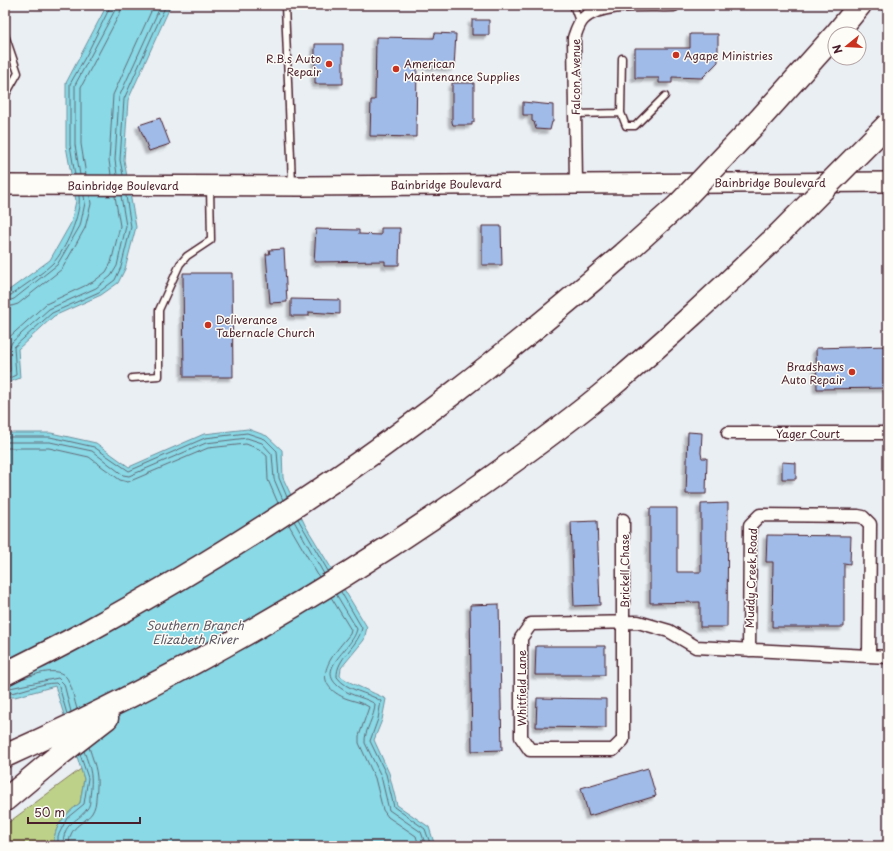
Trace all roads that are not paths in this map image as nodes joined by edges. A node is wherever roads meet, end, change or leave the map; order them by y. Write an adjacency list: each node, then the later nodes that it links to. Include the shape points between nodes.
1 (285, 5): 19 (lane)
2 (573, 5): 5 (lane)
3 (674, 5): 5 (street, Falcon Avenue, via 606,8 592,12)
4 (860, 5): 6 (highway)
5 (580, 24): 13 (street, Falcon Avenue, via 574,38)
6 (843, 26)
7 (5, 35): 10 (lane, via 18,73)
8 (827, 45): 26 (highway, bridge, via 677,206 538,327 468,382 269,523 171,584)
9 (622, 58): 12 (lane)
10 (5, 96)
11 (665, 96): 12 (lane, via 635,126 626,126)
12 (621, 113): 13 (lane)
13 (575, 114): 16 (street, Falcon Avenue)
14 (888, 124): 31 (highway, bridge, via 778,235 606,391 484,483 372,558 243,636)
15 (888, 182): 16 (main road, Bainbridge Boulevard)
16 (576, 183): 19 (main road, Bainbridge Boulevard)
17 (5, 185): 18 (main road, Bainbridge Boulevard)
18 (210, 185): 19 (main road, Bainbridge Boulevard); 20 (lane, via 211,240 187,256 180,264 159,310 159,376)
19 (292, 186)
20 (132, 378)
21 (888, 432): 22 (street, Yager Court)
22 (728, 433)
23 (623, 520): 24 (street, Brickell Chase)
24 (624, 623): 24 (street, Whitfield Lane, via 530,624 521,638 521,737 530,750 613,750 623,740); 25 (street, Whitfield Lane, via 638,622 669,631 696,647)
25 (749, 650): 27 (street, Whitfield Lane); 27 (street, Muddy Creek Road, via 750,525 760,515 858,516 870,524)
26 (47, 652): 29 (highway); 30 (highway)
27 (869, 656): 28 (street, Whitfield Lane)
28 (888, 657)
29 (5, 661)
30 (5, 674)
31 (145, 690): 32 (highway); 33 (highway)
32 (5, 756)
33 (5, 800)

